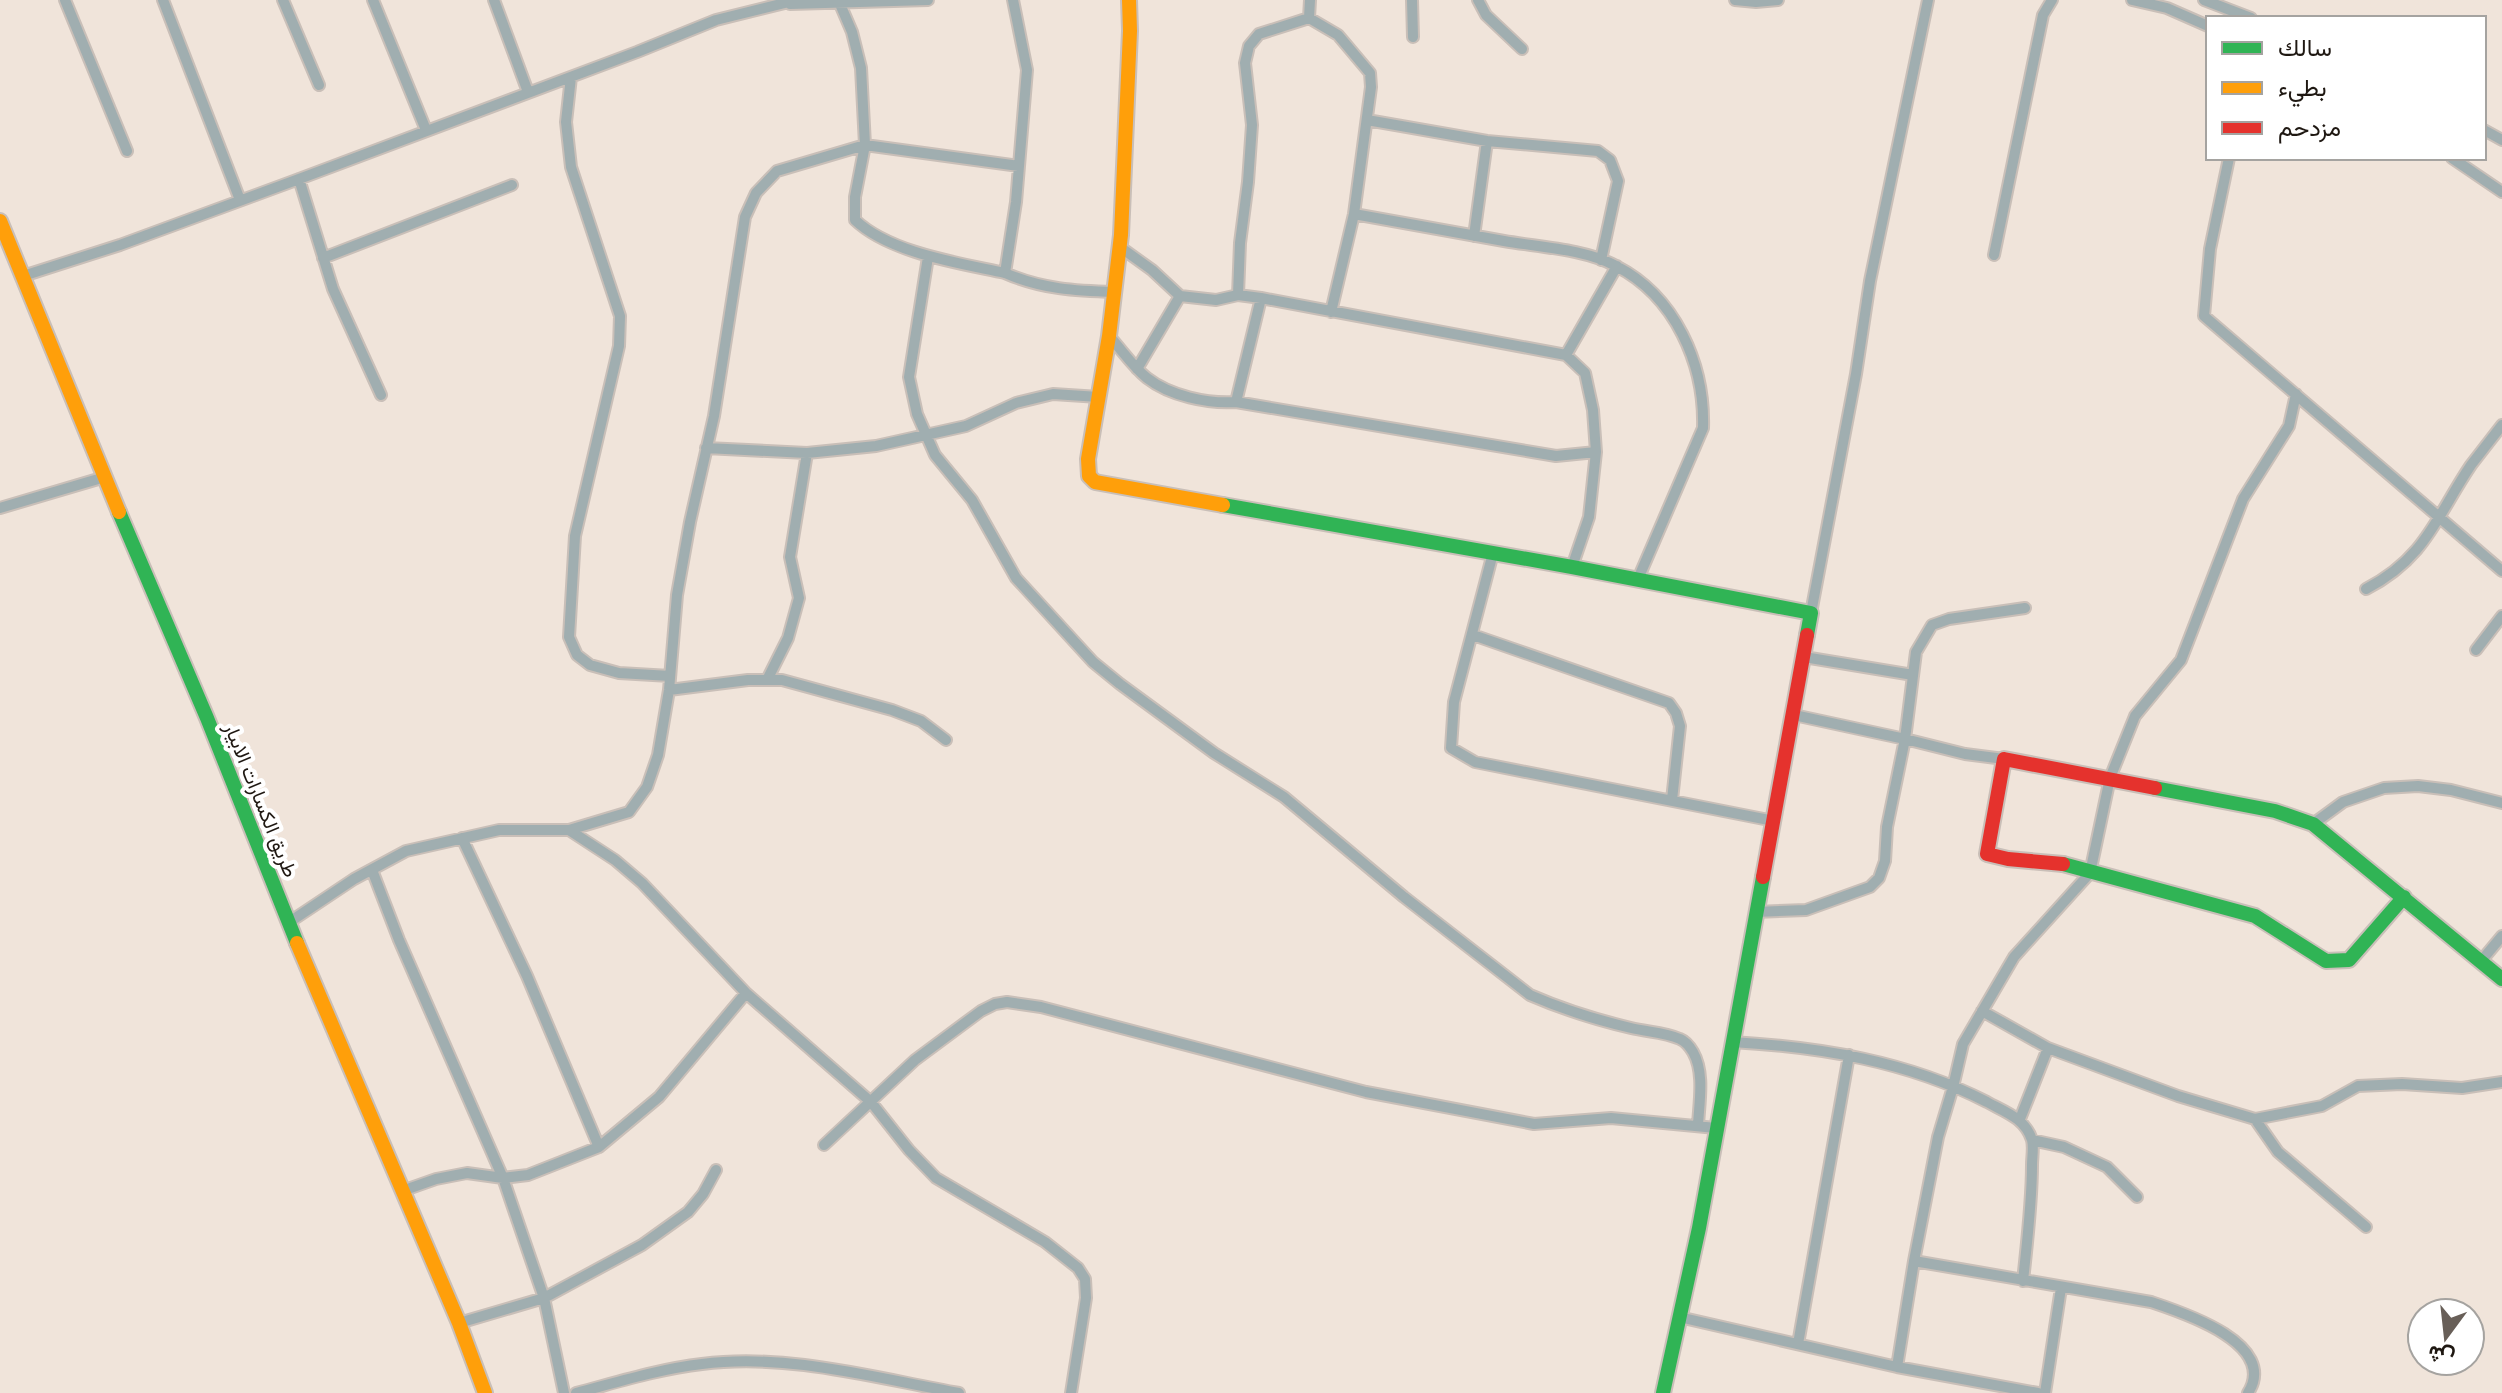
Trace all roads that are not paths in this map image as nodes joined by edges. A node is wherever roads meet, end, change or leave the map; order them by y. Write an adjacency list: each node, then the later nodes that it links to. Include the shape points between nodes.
1 (65, 0): 33 (street)
2 (163, 0): 40 (street)
3 (283, 0): 27 (street)
4 (373, 0): 30 (street)
5 (494, 0): 28 (street)
6 (797, 0): 19 (street)
7 (928, 0): 20 (street)
8 (1013, 0): 36 (street, via 1027,70)
9 (1129, 0): 44 (street)
10 (1310, 0): 22 (street)
11 (1412, 0): 24 (street)
12 (1478, 0): 25 (street, via 1486,15)
13 (1735, 0): 14 (street)
14 (1778, 0)
15 (1928, 0): 78 (street, via 1870,281)
16 (2052, 0): 45 (street, via 2043,15)
17 (2132, 0): 23 (street)
18 (2204, 0): 21 (street)
19 (783, 4): 20 (street); 26 (street, via 716,20)
20 (840, 4): 32 (street, via 861,68)
21 (2246, 16)
22 (1309, 18): 29 (street, via 1338,35 1370,73); 53 (street, via 1259,34 1249,46 1245,63 1252,125)
23 (2206, 25)
24 (1413, 37)
25 (1522, 49)
26 (571, 77): 28 (street); 84 (street, via 566,122 571,167 620,316 619,346 575,536 569,637 577,655 590,665)
27 (319, 85)
28 (528, 92): 30 (street)
29 (1367, 120): 31 (street); 41 (street)
30 (426, 130): 37 (street)
31 (1487, 141): 43 (street); 48 (street, via 1598,151 1610,160 1618,181)
32 (865, 145): 36 (street); 46 (street, via 855,220 867,231); 66 (street, via 777,171 756,193 745,217)
33 (127, 151)
34 (2229, 160): 60 (street, via 2210,249 2204,316)
35 (2455, 160): 39 (street)
36 (1019, 166): 50 (street)
37 (299, 179): 40 (street); 47 (street)
38 (512, 185): 47 (street)
39 (2502, 192)
40 (240, 200): 51 (street)
41 (1354, 214): 43 (street); 56 (street)
42 (0, 221): 51 (street, طريق الكسارات الابيار)
43 (1474, 236): 48 (street)
44 (1120, 247): 52 (street); 54 (street)
45 (1994, 255)
46 (928, 257): 50 (street); 65 (street, via 909,377)
47 (323, 258): 61 (street)
48 (1601, 260): 49 (street)
49 (1617, 266): 58 (street); 75 (street, via 1650,288 1681,331 1700,376 1704,405 1696,449)
50 (1005, 273): 52 (street, via 1065,290)
51 (23, 276): 69 (street, طريق الكسارات الابيار)
52 (1115, 292): 57 (street)
53 (1238, 295): 54 (street, via 1216,300); 55 (street)
54 (1180, 296): 59 (street)
55 (1261, 298): 56 (street); 63 (street)
56 (1331, 312): 58 (street)
57 (1109, 336): 59 (street); 62 (street)
58 (1566, 355): 67 (street, via 1585,373)
59 (1137, 369): 63 (street, via 1161,386 1189,396)
60 (2296, 394): 71 (street); 91 (street, via 2289,426 2243,499 2181,660 2135,716)
61 (381, 395)
62 (1099, 397): 65 (street, via 1053,394); 72 (street, via 1088,459 1095,482)
63 (1236, 402): 67 (street, via 1556,456)
64 (2502, 425): 71 (street)
65 (925, 435): 68 (street); 116 (street, via 972,500 1016,578 1093,662 1214,753 1284,797 1530,995 1683,1040 1692,1050 1700,1078)
66 (706, 448): 68 (street); 84 (street, via 677,595)
67 (1596, 452): 73 (street, via 1589,517)
68 (807, 453): 85 (street, via 790,557 799,598 788,638)
69 (105, 477): 70 (street); 102 (street, طريق الكسارات الابيار)
70 (0, 508)
71 (2441, 518): 74 (street); 76 (street, via 2407,562)
72 (1493, 553): 73 (street); 80 (street)
73 (1572, 567): 75 (street)
74 (2502, 571)
75 (1638, 579): 78 (street)
76 (2366, 589)
77 (2025, 608): 83 (street, via 1932,625 1916,652)
78 (1811, 613): 82 (street)
79 (2502, 616): 81 (street)
80 (1473, 635): 92 (street, via 1669,703 1680,726); 92 (street, via 1454,702 1451,748 1475,762)
81 (2476, 650)
82 (1804, 657): 83 (street); 87 (street)
83 (1913, 675): 88 (street)
84 (670, 676): 86 (street)
85 (767, 680): 86 (street); 89 (street, via 892,710 921,721)
86 (669, 690): 96 (street, via 647,787 629,812)
87 (1794, 715): 88 (street); 94 (street)
88 (1905, 739): 90 (street); 101 (street, via 1879,878 1870,887 1806,910)
89 (946, 740)
90 (2004, 759): 91 (street); 99 (street, via 1987,854 2058,863)
91 (2110, 778): 95 (street, via 2275,811); 99 (street)
92 (1672, 800): 94 (street)
93 (2502, 803): 95 (street, via 2451,790 2384,788 2343,802)
94 (1774, 821): 101 (street)
95 (2313, 824): 100 (street)
96 (569, 830): 97 (street, via 499,830); 106 (street, via 642,883)
97 (462, 838): 98 (street, via 406,851); 120 (street)
98 (372, 870): 102 (street); 122 (street)
99 (2090, 873): 100 (street, via 2255,916 2326,961 2349,960); 107 (street, via 2014,957)
100 (2404, 897): 104 (street)
101 (1755, 912): 108 (street)
102 (288, 923): 123 (street, طريق الكسارات الابيار)
103 (2502, 936): 104 (street)
104 (2482, 960): 105 (street)
105 (2502, 979)
106 (746, 993): 113 (street); 120 (street, via 659,1097)
107 (1982, 1011): 109 (street); 112 (street, via 1963,1044)
108 (1732, 1042): 110 (street); 117 (street)
109 (2048, 1048): 114 (street); 115 (street)
110 (1849, 1055): 112 (street); 132 (street)
111 (2502, 1082): 115 (street, via 2462,1088 2358,1086 2322,1106)
112 (1953, 1087): 114 (street); 126 (street)
113 (871, 1102): 116 (street, via 915,1060 981,1011 1007,1002 1366,1092 1534,1124 1611,1118); 119 (street); 138 (street, via 936,1178 1045,1242 1078,1268 1086,1298)
114 (2020, 1119): 118 (street)
115 (2255, 1119): 125 (street, via 2278,1152)
116 (1698, 1126): 117 (street)
117 (1716, 1128): 130 (street)
118 (2032, 1140): 124 (street, via 2064,1147 2107,1167); 127 (street)
119 (824, 1145)
120 (599, 1147): 122 (street, via 528,1175)
121 (716, 1170): 129 (street, via 688,1212 662,1232)
122 (503, 1178): 123 (street, via 467,1173); 129 (street)
123 (402, 1191): 131 (street, طريق الكسارات الابيار)
124 (2137, 1197)
125 (2366, 1227)
126 (1914, 1261): 127 (street); 133 (street)
127 (2023, 1281): 128 (street)
128 (2061, 1288): 141 (street); 142 (street, via 2151,1302 2216,1328 2252,1362 2256,1375)
129 (544, 1298): 131 (street); 135 (street)
130 (1679, 1317): 132 (street); 139 (street)
131 (459, 1323): 134 (street, طريق الكسارات الابيار)
132 (1798, 1344): 133 (street)
133 (1897, 1367): 140 (street)
134 (485, 1393)
135 (564, 1393)
136 (576, 1393): 137 (street, via 649,1372 766,1361)
137 (959, 1393)
138 (1071, 1393)
139 (1663, 1393)
140 (2038, 1393)
141 (2045, 1393)
142 (2248, 1393)

